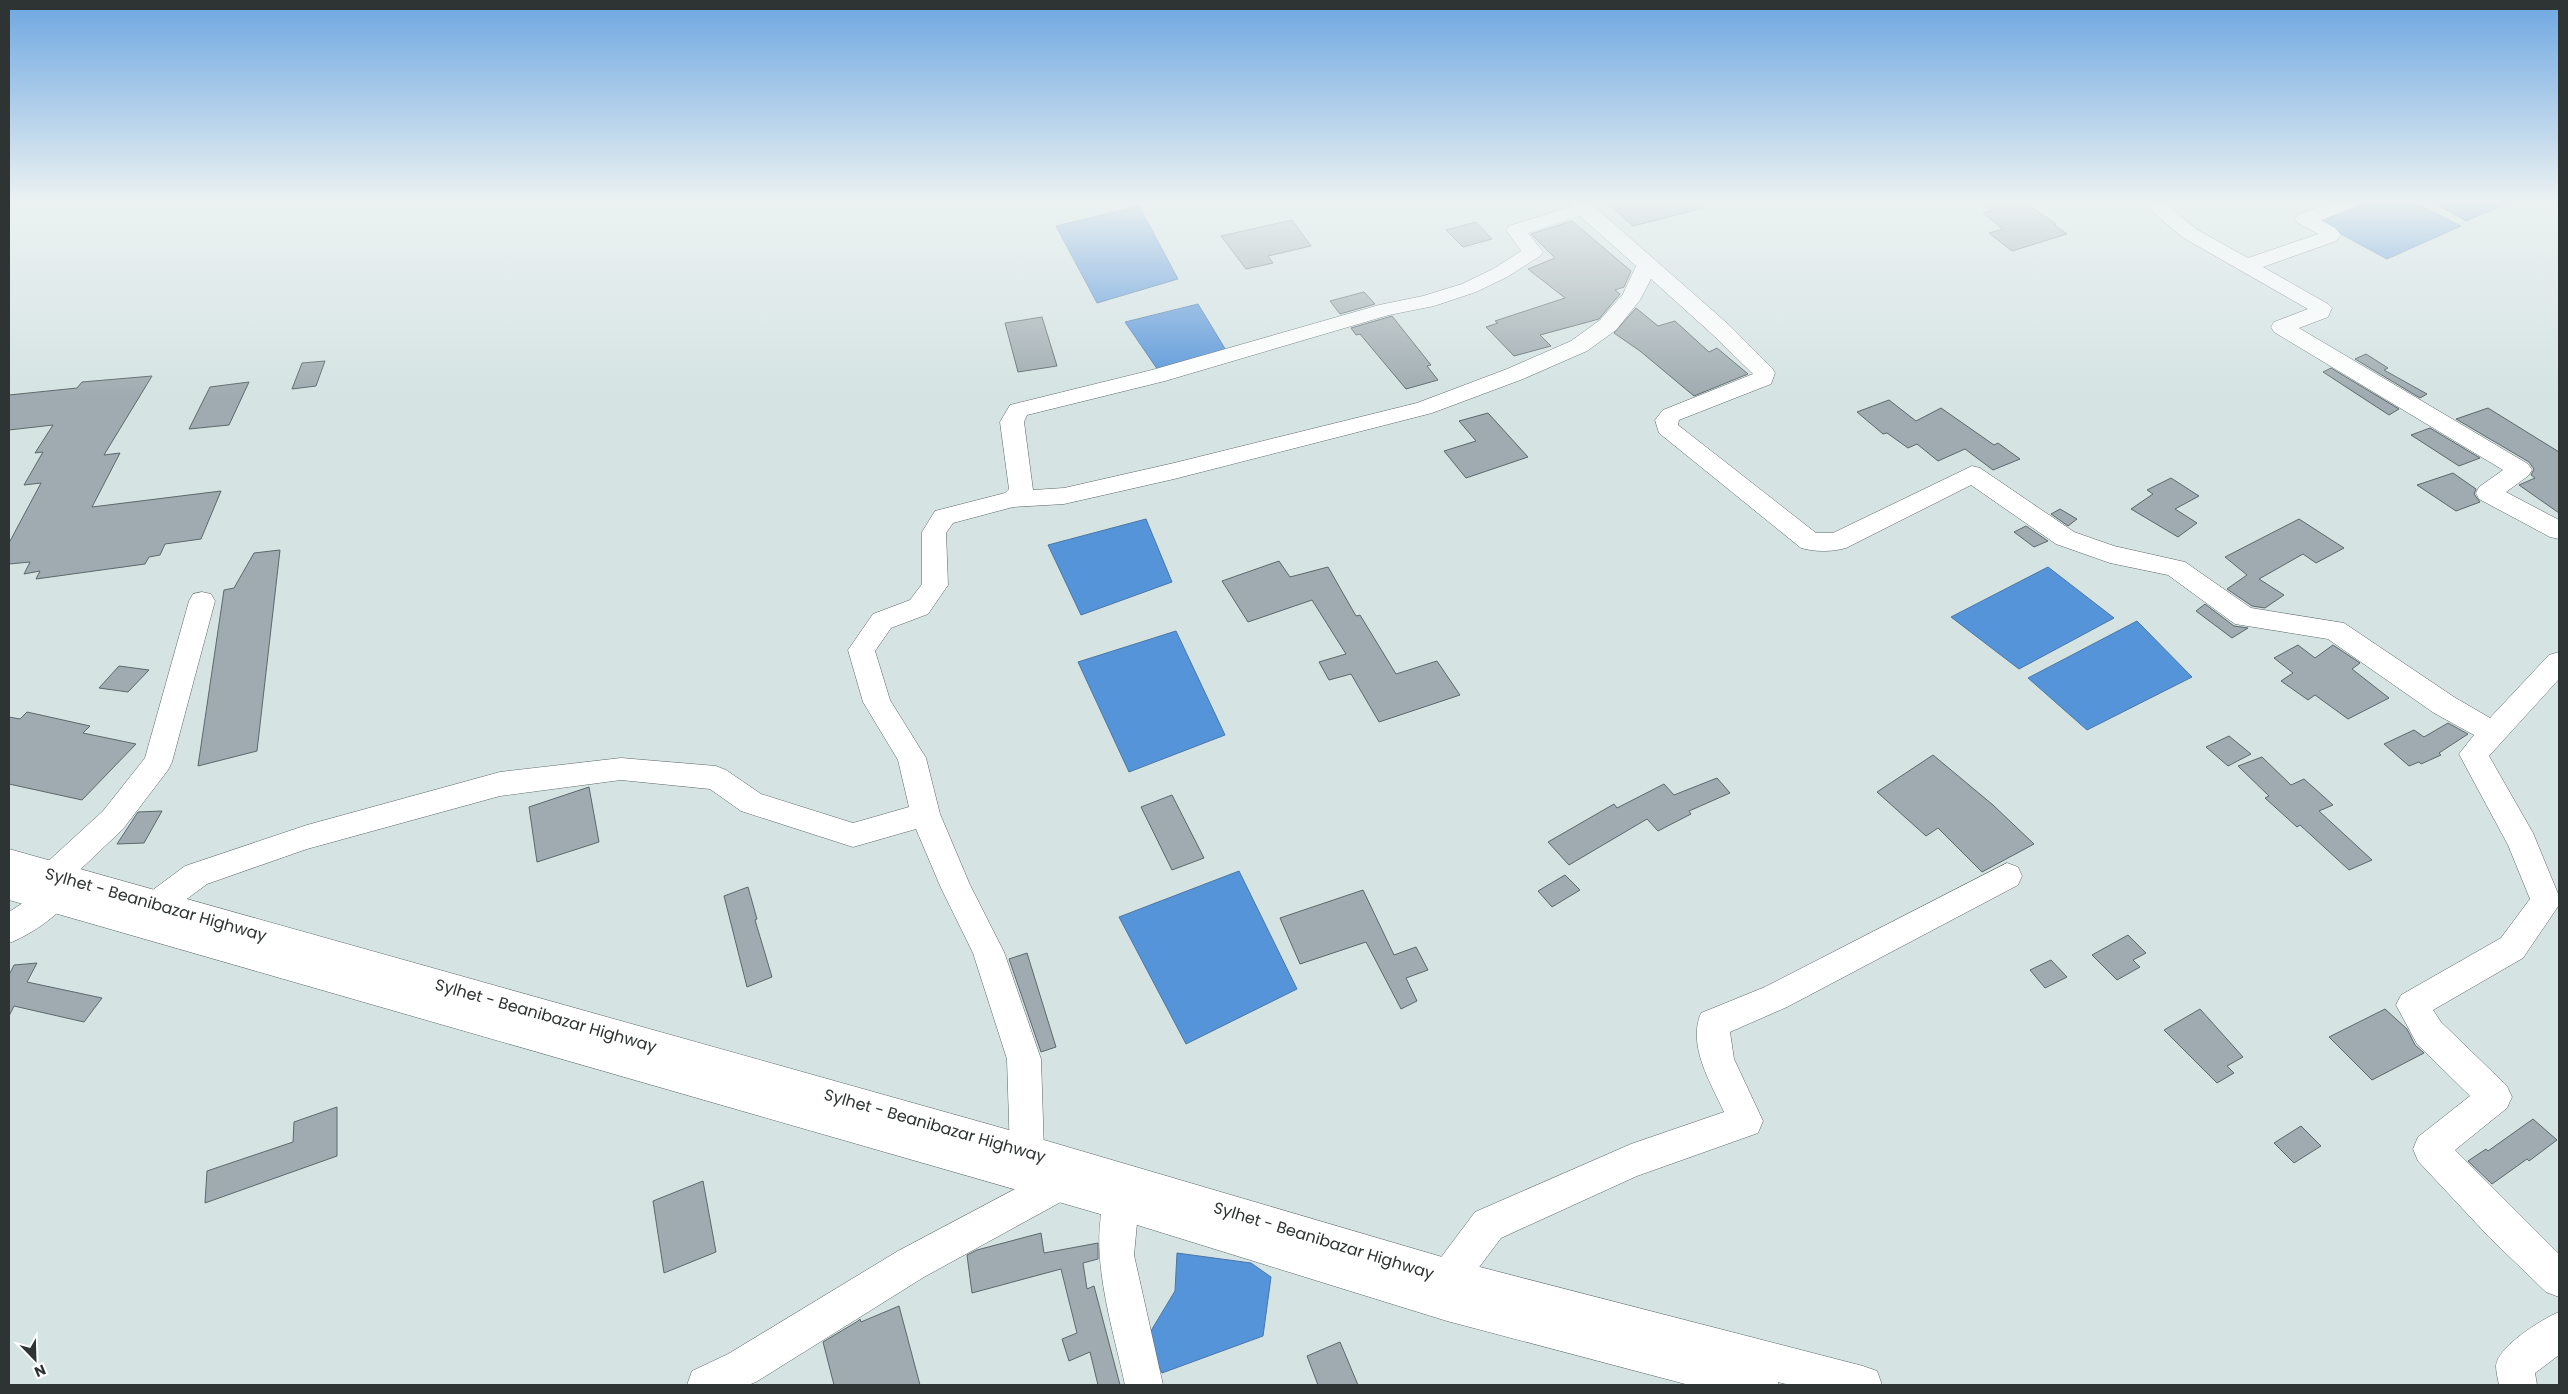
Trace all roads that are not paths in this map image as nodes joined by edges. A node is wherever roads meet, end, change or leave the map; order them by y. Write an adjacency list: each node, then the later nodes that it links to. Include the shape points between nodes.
1 (1511, 266): 4 (street, via 1469,288 1427,302 1386,309 1157,376 1018,410 1012,422 1020,491)
2 (1646, 266): 4 (street, via 1632,296 1608,325 1579,346 1424,408 1064,496); 8 (street, via 1720,329 1764,373 1763,378 1671,415 1666,420 1667,428 1810,542 1837,542 1972,474 2065,538 2110,554 2176,568 2244,617 2335,630 2444,705)
3 (2250, 266): 5 (street, via 2321,308 2320,312 2282,327 2520,470 2488,493)
4 (1013, 499): 9 (street, via 944,517 934,532 935,585 920,607 882,621 861,650 877,702 912,758)
5 (2559, 531)
6 (202, 601): 12 (street, via 158,762)
7 (2559, 662): 8 (street)
8 (2492, 732): 20 (street, via 2473,754 2522,842 2546,901 2512,948 2412,1005 2429,1033 2495,1097 2430,1149)
9 (925, 814): 14 (street, via 853,835 751,803 716,778 621,768 500,784 307,837 196,875); 16 (street, via 956,888 988,952 1024,1060)
10 (9, 862): 12 (street, Sylhet - Beanibazar Highway)
11 (2006, 876): 19 (street, via 1776,997 1713,1024 1716,1060 1746,1121 1630,1160 1488,1225)
12 (53, 887): 13 (street, Sylhet - Beanibazar Highway); 14 (street, Sylhet - Beanibazar Highway); 15 (street); 17 (street, Sylhet - Beanibazar Highway)
13 (9, 888)
14 (157, 904): 16 (street, Sylhet - Beanibazar Highway)
15 (9, 929)
16 (1027, 1152): 19 (street, Sylhet - Beanibazar Highway)
17 (1057, 1185): 18 (street, Sylhet - Beanibazar Highway); 22 (street, via 911,1264 742,1368)
18 (1121, 1202): 23 (street, via 1116,1255); 24 (street, Sylhet - Beanibazar Highway, via 1447,1302)
19 (1449, 1277): 25 (street, Sylhet - Beanibazar Highway)
20 (2559, 1279)
21 (2559, 1331): 26 (street, via 2515,1365)
22 (706, 1385)
23 (1144, 1385)
24 (1760, 1385)
25 (1863, 1385)
26 (2518, 1385)

